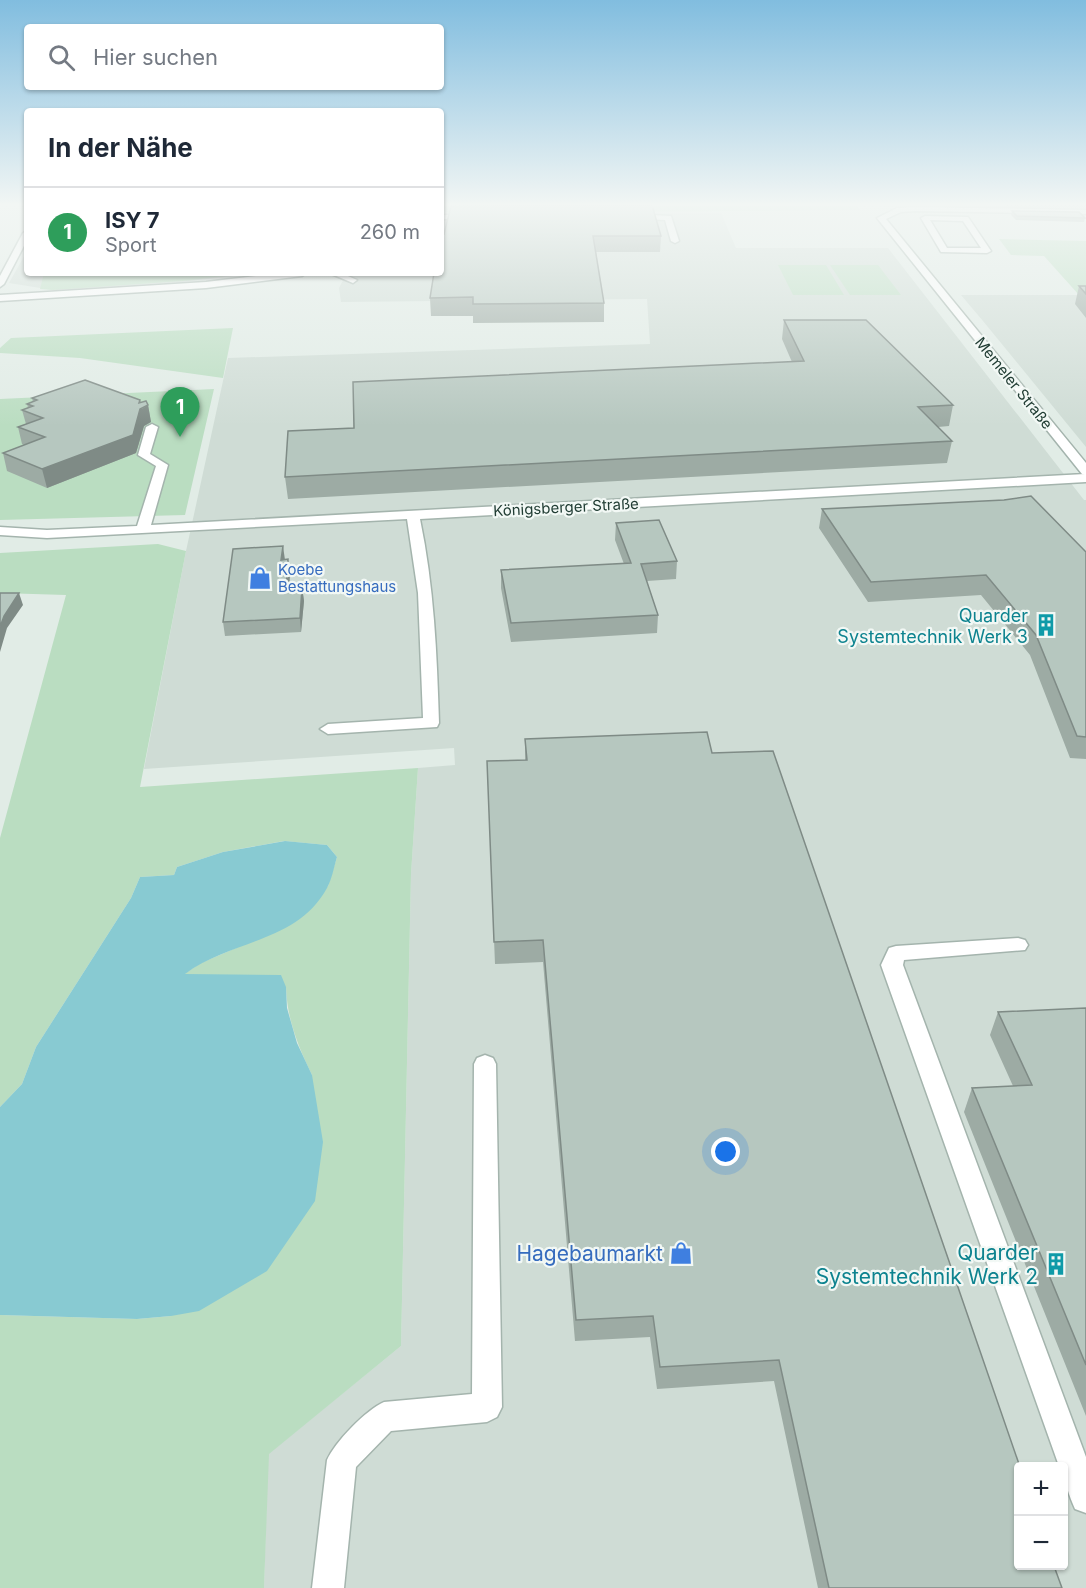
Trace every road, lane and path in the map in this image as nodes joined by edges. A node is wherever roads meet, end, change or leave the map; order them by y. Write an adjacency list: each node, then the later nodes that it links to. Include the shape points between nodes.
1 (269, 277): 5 (street)
2 (345, 277): 4 (street)
3 (929, 277): 7 (street, Memeler Straße)
4 (353, 280)
5 (0, 298)
6 (152, 427): 10 (street, via 144,455 162,465)
7 (1086, 471)
8 (1086, 478): 9 (street, Königsberger Straße)
9 (413, 516): 10 (street, Königsberger Straße); 14 (street, via 428,642 431,723)
10 (144, 529): 12 (street, Königsberger Straße)
11 (0, 531): 12 (street, Königsberger Straße)
12 (46, 534): 13 (street, Königsberger Straße)
13 (0, 541)
14 (328, 729)
15 (1018, 945): 17 (street, via 896,952 892,965)
16 (485, 1064): 18 (street, via 488,1407 384,1417 342,1460)
17 (1086, 1498)
18 (328, 1588)

